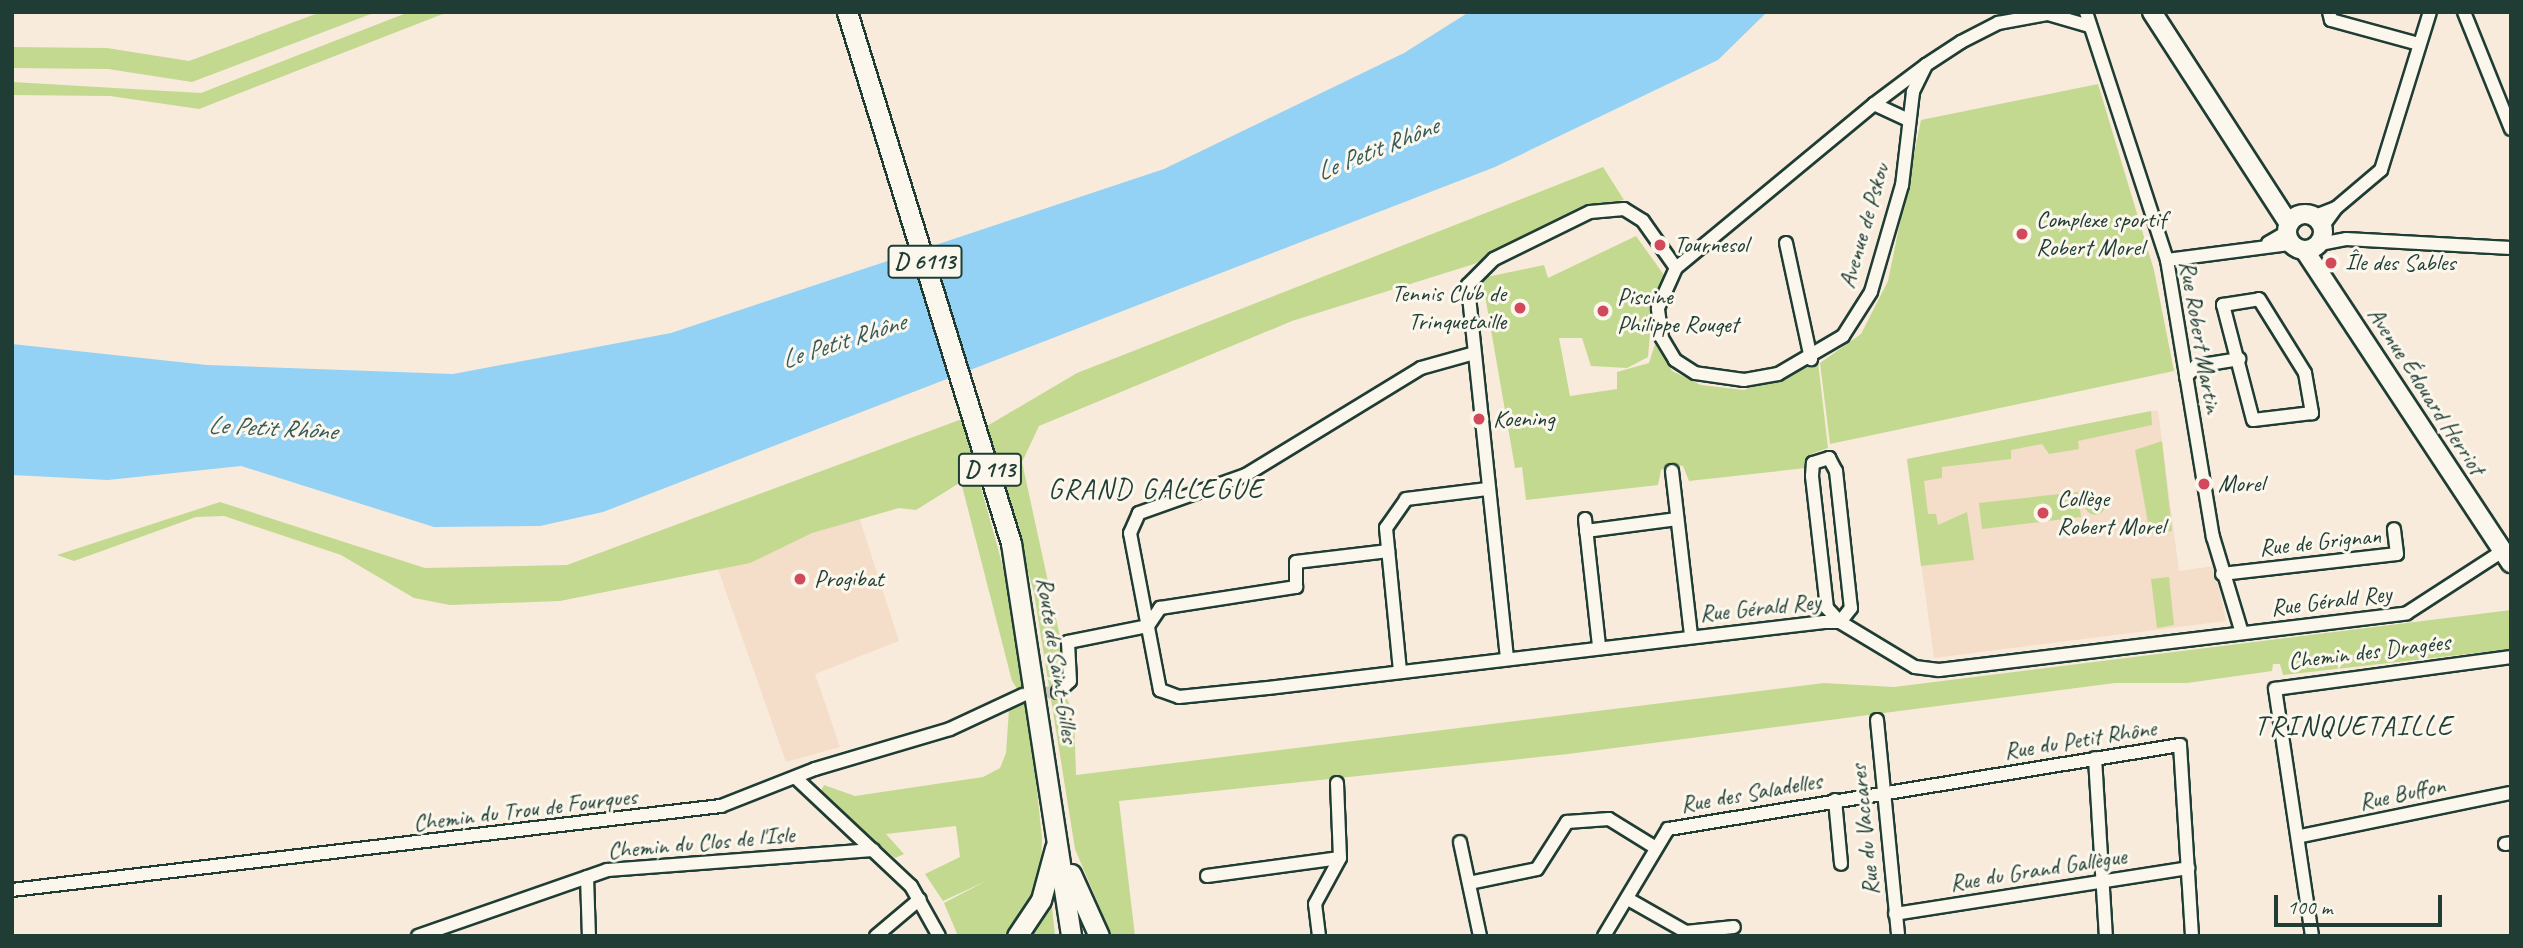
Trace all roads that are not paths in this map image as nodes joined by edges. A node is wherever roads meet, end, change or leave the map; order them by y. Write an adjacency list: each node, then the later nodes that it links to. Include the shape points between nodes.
1 (847, 12): 22 (main road, D 6113)
2 (2086, 12): 7 (street, Rue Robert Martin)
3 (2152, 12): 13 (street, Avenue Édouard Herriot, via 2271,198)
4 (2329, 12): 8 (street, via 2331,20)
5 (2430, 12): 8 (street)
6 (2464, 12): 12 (street)
7 (2089, 26): 9 (street, Avenue de Pskov, via 2048,14 2019,17); 16 (street, Rue Robert Martin)
8 (2419, 44): 13 (street, via 2381,170)
9 (1926, 65): 10 (street, Avenue de Pskov); 11 (street, Avenue de Pskov)
10 (1874, 104): 11 (street); 17 (street, Avenue de Pskov)
11 (1908, 120): 19 (street, Avenue de Pskov, via 1902,185 1871,292 1843,336)
12 (2511, 129)
13 (2307, 233): 15 (street); 16 (street); 28 (street, Avenue Édouard Herriot, via 2326,279)
14 (1786, 243): 19 (street)
15 (2511, 248)
16 (2167, 260): 21 (street, Rue Robert Martin)
17 (1676, 268): 18 (street, via 1643,221 1624,209 1590,212 1479,270 1466,303); 19 (street, Avenue de Pskov, via 1658,308 1662,338 1675,360 1695,373 1744,380)
18 (1471, 354): 24 (street); 31 (street, via 1421,368 1246,475 1139,513 1130,533)
19 (1811, 359)
20 (2239, 359): 20 (street, via 2253,420 2312,413 2305,373 2259,299 2223,305 2230,347); 21 (street, via 2196,366)
21 (2186, 377): 29 (street, Rue Robert Martin)
22 (968, 398): 47 (main road, Route de Saint-Gilles / D 113, via 1011,542)
23 (1672, 471): 25 (street)
24 (1487, 489): 27 (street, via 1406,499 1386,528); 36 (street)
25 (1677, 519): 33 (street); 34 (street, via 1586,525)
26 (2394, 529): 29 (street, Rue de Grignan, via 2397,554)
27 (1388, 551): 31 (street, via 1296,562 1296,587 1160,608); 37 (street)
28 (2507, 557): 32 (street, Rue Gérald Rey, via 2407,613)
29 (2222, 574): 32 (street, Rue Robert Martin)
30 (1840, 622): 30 (street, via 1852,608 1836,471 1824,457 1813,463 1812,476 1827,608); 32 (street, Rue Gérald Rey, via 1915,667 1939,670); 33 (street, Rue Gérald Rey)
31 (1147, 626): 37 (street, Rue Gérald Rey, via 1160,690 1179,697); 38 (street, via 1068,642 1070,681)
32 (2242, 633)
33 (1691, 636): 34 (street, Rue Gérald Rey)
34 (1599, 646): 36 (street, Rue Gérald Rey)
35 (2511, 657): 48 (street, Chemin des Dragées, via 2278,684 2274,701)
36 (1507, 658): 37 (street, Rue Gérald Rey)
37 (1401, 671)
38 (1058, 692)
39 (1023, 695): 42 (street, Chemin du Trou de Fourques, via 962,725 815,769)
40 (1877, 720): 45 (street, Rue du Vaccares)
41 (2095, 758): 45 (street, Rue du Petit Rhône); 54 (street, Rue du Petit Rhône, via 2180,745); 57 (street)
42 (798, 780): 51 (street); 59 (street, Chemin du Trou de Fourques, via 721,806)
43 (1337, 783): 52 (street)
44 (2511, 793): 48 (street, Rue Buffon)
45 (1881, 794): 46 (street, Rue des Saladelles); 62 (street, Rue du Vaccares)
46 (1835, 800): 50 (street, Rue des Saladelles, via 1668,829); 53 (street)
47 (1058, 833): 68 (main road, via 1041,900); 69 (main road, Route de Saint-Gilles); 70 (main road)
48 (2301, 836): 77 (street, Chemin des Dragées)
49 (1460, 842): 58 (street)
50 (1656, 848): 58 (street, via 1609,819 1567,822 1537,869); 61 (street, Rue des Saladelles)
51 (873, 850): 56 (street, Chemin du Clos de l'Isle, via 667,862); 60 (street)
52 (1340, 858): 55 (street); 71 (street, via 1315,904)
53 (1840, 863)
54 (2188, 868): 57 (street, Rue du Grand Gallègue); 76 (street, Rue du Petit Rhône)
55 (1207, 876)
56 (587, 877): 64 (street, Chemin du Clos de l'Isle); 65 (street)
57 (2101, 881): 62 (street, Rue du Grand Gallègue); 75 (street)
58 (1469, 883): 72 (street)
59 (12, 890)
60 (920, 899): 66 (street); 67 (street)
61 (1628, 899): 63 (street, via 1686,932); 73 (street, Rue des Saladelles)
62 (1895, 914): 74 (street, Rue du Vaccares)
63 (1734, 927)
64 (418, 936)
65 (589, 936)
66 (876, 936)
67 (939, 936)
68 (1017, 936)
69 (1071, 936)
70 (1099, 936)
71 (1319, 936)
72 (1480, 936)
73 (1604, 936)
74 (1898, 936)
75 (2106, 936)
76 (2192, 936)
77 (2312, 936)

